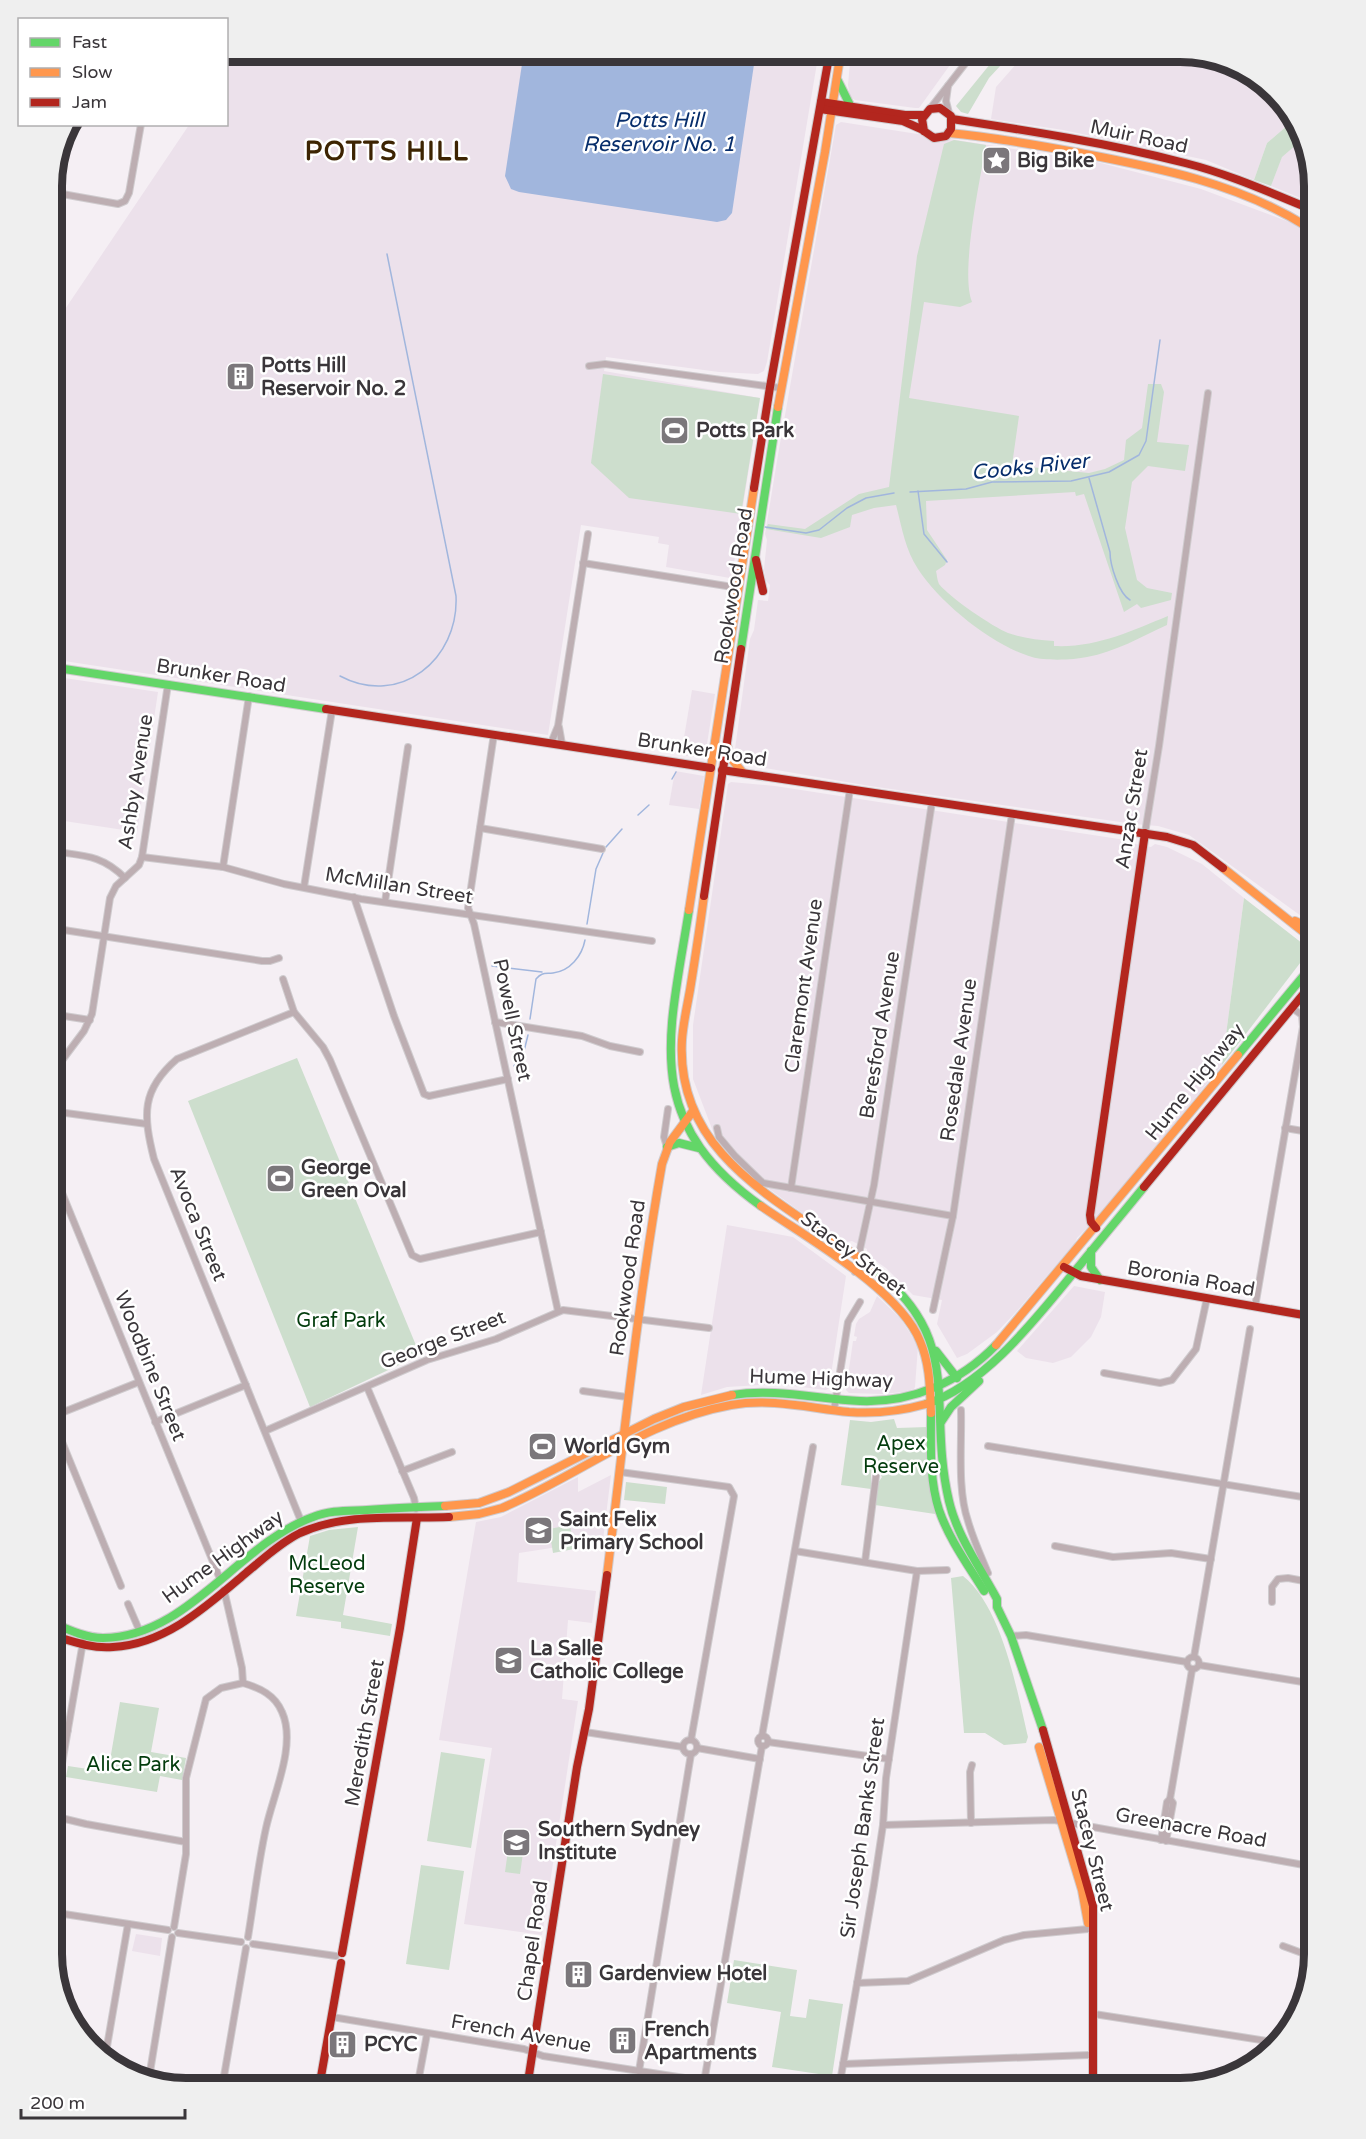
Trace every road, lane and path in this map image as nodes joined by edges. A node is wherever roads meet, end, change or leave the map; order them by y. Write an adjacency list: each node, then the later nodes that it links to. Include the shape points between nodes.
1 (828, 62): 6 (main road, Rookwood Road)
2 (839, 62): 4 (main road, Rookwood Road)
3 (967, 62): 5 (street)
4 (837, 79): 7 (main road, Rookwood Road); 8 (main road)
5 (949, 86): 9 (street); 10 (street, via 946,101)
6 (821, 105): 7 (main road); 18 (main road, Rookwood Road)
7 (832, 107): 8 (main road); 12 (main road, via 903,121); 19 (main road, Rookwood Road)
8 (851, 107): 9 (main road)
9 (925, 114): 10 (main road, via 935,108); 12 (main road)
10 (950, 116): 13 (main road); 15 (main road, Muir Road, via 1187,163)
11 (141, 126): 14 (street, via 125,201 118,204)
12 (924, 131): 13 (main road, via 934,138)
13 (951, 133): 16 (main road, Muir Road, via 1113,159 1190,177 1258,201)
14 (62, 193)
15 (1304, 206)
16 (1304, 225)
17 (589, 366): 18 (street, via 606,364)
18 (770, 387): 19 (street); 24 (main road, Rookwood Road)
19 (781, 388): 22 (main road, Rookwood Road)
20 (1208, 393): 44 (street, Anzac Street)
21 (588, 534): 23 (street)
22 (754, 557): 25 (main road, Rookwood Road); 26 (main road)
23 (583, 563): 24 (street); 31 (street)
24 (739, 587): 25 (street); 37 (main road, Rookwood Road)
25 (749, 589): 33 (main road, Rookwood Road)
26 (763, 591)
27 (62, 669): 28 (main road, Brunker Road)
28 (168, 684): 29 (main road, Brunker Road); 47 (street, Ashby Avenue)
29 (249, 696): 30 (main road, Brunker Road); 48 (street)
30 (332, 710): 32 (main road, Brunker Road); 50 (street)
31 (558, 726): 34 (street); 35 (street)
32 (494, 734): 34 (main road, Brunker Road); 43 (street, Powell Street)
33 (726, 742): 38 (main road, Rookwood Road); 39 (main road, via 730,757)
34 (551, 743): 35 (main road, Brunker Road)
35 (562, 744): 37 (main road, Brunker Road)
36 (408, 747): 52 (street)
37 (711, 768): 38 (main road, Brunker Road); 76 (main road, Rookwood Road, via 671,1036 673,1084)
38 (722, 770): 39 (main road, Brunker Road); 73 (main road, Rookwood Road, via 682,1039 685,1084)
39 (743, 773): 40 (main road, Brunker Road)
40 (850, 789): 41 (main road, Brunker Road); 82 (street, Claremont Avenue)
41 (932, 802): 42 (main road, Brunker Road); 84 (street, Beresford Avenue)
42 (1012, 814): 44 (main road, Brunker Road); 85 (street, Rosedale Avenue)
43 (480, 828): 45 (street); 54 (street, Powell Street, via 468,902)
44 (1145, 834): 53 (main road, Brunker Road, via 1193,845); 86 (main road, Anzac Street, via 1090,1215)
45 (602, 849)
46 (62, 853): 49 (street, via 104,861)
47 (142, 857): 48 (street, McMillan Street); 49 (street, Ashby Avenue)
48 (223, 867): 50 (street, McMillan Street)
49 (125, 878): 58 (street, Ashby Avenue, via 112,891)
50 (304, 887): 51 (street, McMillan Street)
51 (354, 897): 52 (street, McMillan Street); 71 (street, via 424,1094)
52 (386, 902): 54 (street, McMillan Street)
53 (1277, 911): 55 (main road); 57 (main road, Brunker Road)
54 (470, 915): 59 (street, McMillan Street); 68 (street, Powell Street)
55 (1304, 924)
56 (62, 930): 58 (street)
57 (1304, 932)
58 (105, 937): 60 (street, via 262,961); 67 (street, Ashby Avenue)
59 (652, 941)
60 (279, 958)
61 (1304, 975): 86 (main road, Hume Highway)
62 (283, 980): 65 (street)
63 (1304, 993): 64 (main road, Hume Highway)
64 (1292, 1008): 78 (street, via 1302,1015 1303,1027); 88 (main road, Hume Highway)
65 (294, 1012): 75 (street, Avoca Street, via 177,1059 155,1082); 87 (street, via 323,1047 412,1255 420,1259)
66 (62, 1016): 67 (street)
67 (90, 1020): 70 (street, Ashby Avenue)
68 (495, 1022): 69 (street, via 582,1036); 71 (street, Powell Street)
69 (640, 1052)
70 (62, 1059)
71 (508, 1079): 87 (street, Powell Street)
72 (668, 1109): 80 (street, via 664,1137)
73 (693, 1111): 76 (main road, Rookwood Road); 89 (main road, Stacey Street, via 703,1131 737,1173)
74 (62, 1112): 75 (street)
75 (147, 1124): 108 (street, Avoca Street, via 156,1163)
76 (686, 1125): 80 (main road, Rookwood Road); 81 (main road, Stacey Street)
77 (717, 1128): 82 (street, via 719,1137 763,1183)
78 (1285, 1128): 79 (street); 96 (street)
79 (1304, 1131)
80 (667, 1147): 81 (main road, via 679,1143); 100 (main road, Rookwood Road)
81 (699, 1148): 91 (main road, Stacey Street, via 734,1187)
82 (791, 1188): 84 (street)
83 (62, 1193): 107 (street, Woodbine Street)
84 (871, 1202): 85 (street); 89 (street, Beresford Avenue)
85 (953, 1216): 97 (street, Rosedale Avenue)
86 (1096, 1228): 90 (main road, Hume Highway)
87 (541, 1232): 98 (street, Powell Street)
88 (1091, 1251): 92 (main road, Hume Highway); 93 (main road, via 1090,1266)
89 (858, 1257): 91 (street, Beresford Avenue); 103 (main road, Stacey Street, via 904,1296)
90 (1064, 1267): 92 (main road, Boronia Road); 106 (main road, Hume Highway, via 989,1354)
91 (855, 1272): 112 (main road, Stacey Street, via 891,1299 917,1332 928,1362)
92 (1073, 1273): 93 (main road, Boronia Road); 104 (main road, Hume Highway)
93 (1100, 1280): 94 (main road, Boronia Road)
94 (1207, 1298): 96 (main road, Boronia Road); 105 (street, via 1196,1349 1172,1380 1160,1383)
95 (860, 1302): 114 (street, via 848,1322)
96 (1255, 1307): 99 (main road, Boronia Road)
97 (933, 1310)
98 (558, 1311): 100 (street, George Street); 110 (street, George Street, via 496,1339 427,1360)
99 (1304, 1315)
100 (638, 1319): 101 (street, George Street); 113 (main road, Rookwood Road)
101 (709, 1328)
102 (1250, 1329): 132 (street)
103 (933, 1346): 106 (main road); 109 (main road, Stacey Street)
104 (1008, 1347): 115 (main road, Hume Highway, via 974,1377); 121 (main road)
105 (1104, 1373)
106 (957, 1378): 109 (main road, Hume Highway)
107 (139, 1382): 119 (street); 120 (street, Woodbine Street)
108 (246, 1384): 120 (street); 122 (street, Avoca Street)
109 (940, 1387): 112 (main road, Hume Highway); 115 (main road, Stacey Street)
110 (367, 1388): 122 (street, George Street); 129 (street)
111 (583, 1390): 113 (street)
112 (931, 1391): 114 (main road, Hume Highway, via 885,1401); 116 (main road, Stacey Street)
113 (627, 1397): 123 (main road, Rookwood Road)
114 (836, 1398): 117 (street); 123 (main road, Hume Highway, via 777,1391 733,1394 669,1412)
115 (941, 1398): 116 (main road, Hume Highway); 121 (main road, Stacey Street)
116 (931, 1402): 117 (main road, Hume Highway, via 880,1412); 152 (main road, Stacey Street, via 932,1474 941,1516 959,1553)
117 (834, 1410): 125 (main road, Hume Highway, via 772,1402 734,1405 671,1421)
118 (961, 1410): 149 (street, Stacey Street, via 965,1506)
119 (62, 1412)
120 (155, 1422): 145 (street, Woodbine Street)
121 (941, 1422): 149 (main road, Stacey Street, via 944,1481 951,1510)
122 (265, 1431): 138 (street, Avoca Street)
123 (624, 1432): 125 (main road, Rookwood Road); 134 (main road, Hume Highway, via 539,1478)
124 (62, 1443): 147 (street)
125 (623, 1443): 130 (main road, Chapel Road); 136 (main road, Hume Highway, via 528,1495)
126 (988, 1446): 132 (street)
127 (813, 1447): 140 (street)
128 (452, 1452): 129 (street)
129 (402, 1471): 135 (street)
130 (620, 1472): 167 (main road, Chapel Road); 168 (street, via 732,1490 734,1505)
131 (876, 1476): 142 (street)
132 (1224, 1485): 133 (street); 141 (street)
133 (1304, 1497)
134 (478, 1503): 135 (main road, Hume Highway); 136 (main road)
135 (416, 1507): 137 (street); 138 (main road, Hume Highway, via 327,1513)
136 (479, 1514): 137 (main road, Hume Highway)
137 (417, 1518): 148 (main road, Hume Highway, via 336,1522 303,1531); 194 (main road, Meredith Street)
138 (301, 1521): 145 (main road, Hume Highway, via 269,1539)
139 (1054, 1546): 141 (street, via 1113,1557 1171,1553)
140 (795, 1551): 142 (street); 169 (street, via 762,1736 767,1737)
141 (1211, 1559): 159 (street)
142 (865, 1562): 144 (street)
143 (946, 1570): 144 (street)
144 (916, 1571): 174 (street, Sir Joseph Banks Street)
145 (220, 1579): 154 (main road, Hume Highway, via 182,1610)
146 (1304, 1581): 150 (street, via 1277,1577)
147 (121, 1586)
148 (224, 1590): 158 (main road, Hume Highway, via 183,1624 146,1641 113,1648); 164 (street)
149 (995, 1595): 152 (main road, Stacey Street)
150 (1272, 1602)
151 (128, 1604): 154 (street)
152 (997, 1607): 156 (main road, Stacey Street)
153 (62, 1626): 155 (main road, Hume Highway)
154 (140, 1632): 155 (main road, Hume Highway, via 119,1638)
155 (85, 1635): 158 (street)
156 (1011, 1636): 160 (street, via 1026,1635); 178 (main road, Stacey Street, via 1030,1696 1035,1732)
157 (62, 1639): 158 (main road, Hume Highway)
158 (82, 1646): 166 (street)
159 (1194, 1657): 160 (street); 161 (street)
160 (1187, 1662): 162 (street)
161 (1199, 1665): 162 (street); 163 (street)
162 (1192, 1670): 181 (street)
163 (1304, 1682)
164 (243, 1683): 182 (street, via 221,1688 206,1699 186,1778); 188 (street, via 267,1692 277,1701 286,1731 283,1765 266,1827)
165 (62, 1729): 166 (street)
166 (68, 1730): 175 (street)
167 (585, 1732): 170 (street); 201 (main road, Chapel Road)
168 (691, 1740): 170 (street); 171 (street)
169 (765, 1744): 173 (street); 174 (street)
170 (683, 1747): 172 (street)
171 (697, 1748): 172 (street); 173 (street)
172 (691, 1754): 204 (street)
173 (760, 1759): 211 (street)
174 (889, 1759): 180 (street, Sir Joseph Banks Street)
175 (62, 1764)
176 (972, 1764): 179 (street)
177 (62, 1821): 182 (street)
178 (1066, 1822): 179 (street, Greenacre Road); 181 (street, Greenacre Road); 186 (main road, Stacey Street); 196 (main road, Stacey Street, via 1093,1906)
179 (971, 1823): 180 (street, Greenacre Road)
180 (883, 1825): 195 (street, Sir Joseph Banks Street)
181 (1164, 1840): 183 (street, Greenacre Road)
182 (186, 1842): 187 (street)
183 (1304, 1865)
184 (62, 1914): 185 (street)
185 (128, 1924): 187 (street); 200 (street)
186 (1088, 1929): 195 (street, via 1004,1940 908,1981); 202 (main road, Stacey Street)
187 (173, 1930): 189 (street); 205 (street, via 177,1936 172,1937)
188 (248, 1937): 189 (street); 190 (street)
189 (241, 1942): 192 (street)
190 (253, 1944): 192 (street); 194 (street)
191 (1282, 1946): 193 (street)
192 (246, 1948): 206 (street)
193 (1304, 1955)
194 (340, 1957): 197 (main road, Meredith Street)
195 (857, 1983): 203 (street, Sir Joseph Banks Street)
196 (1094, 2014): 199 (street); 214 (main road, Stacey Street)
197 (332, 2017): 198 (street, French Avenue); 207 (main road, Meredith Street)
198 (427, 2034): 201 (street, French Avenue); 208 (street)
199 (1268, 2041)
200 (107, 2049)
201 (533, 2052): 204 (street, French Avenue); 209 (main road, Chapel Road)
202 (1089, 2055): 203 (street); 213 (main road, Stacey Street)
203 (843, 2064): 212 (street, Sir Joseph Banks Street)
204 (639, 2071): 210 (street, French Avenue)
205 (150, 2072)
206 (224, 2077)
207 (321, 2077)
208 (419, 2077)
209 (529, 2077)
210 (669, 2077)
211 (704, 2078)
212 (841, 2078)
213 (1088, 2078)
214 (1093, 2078)

